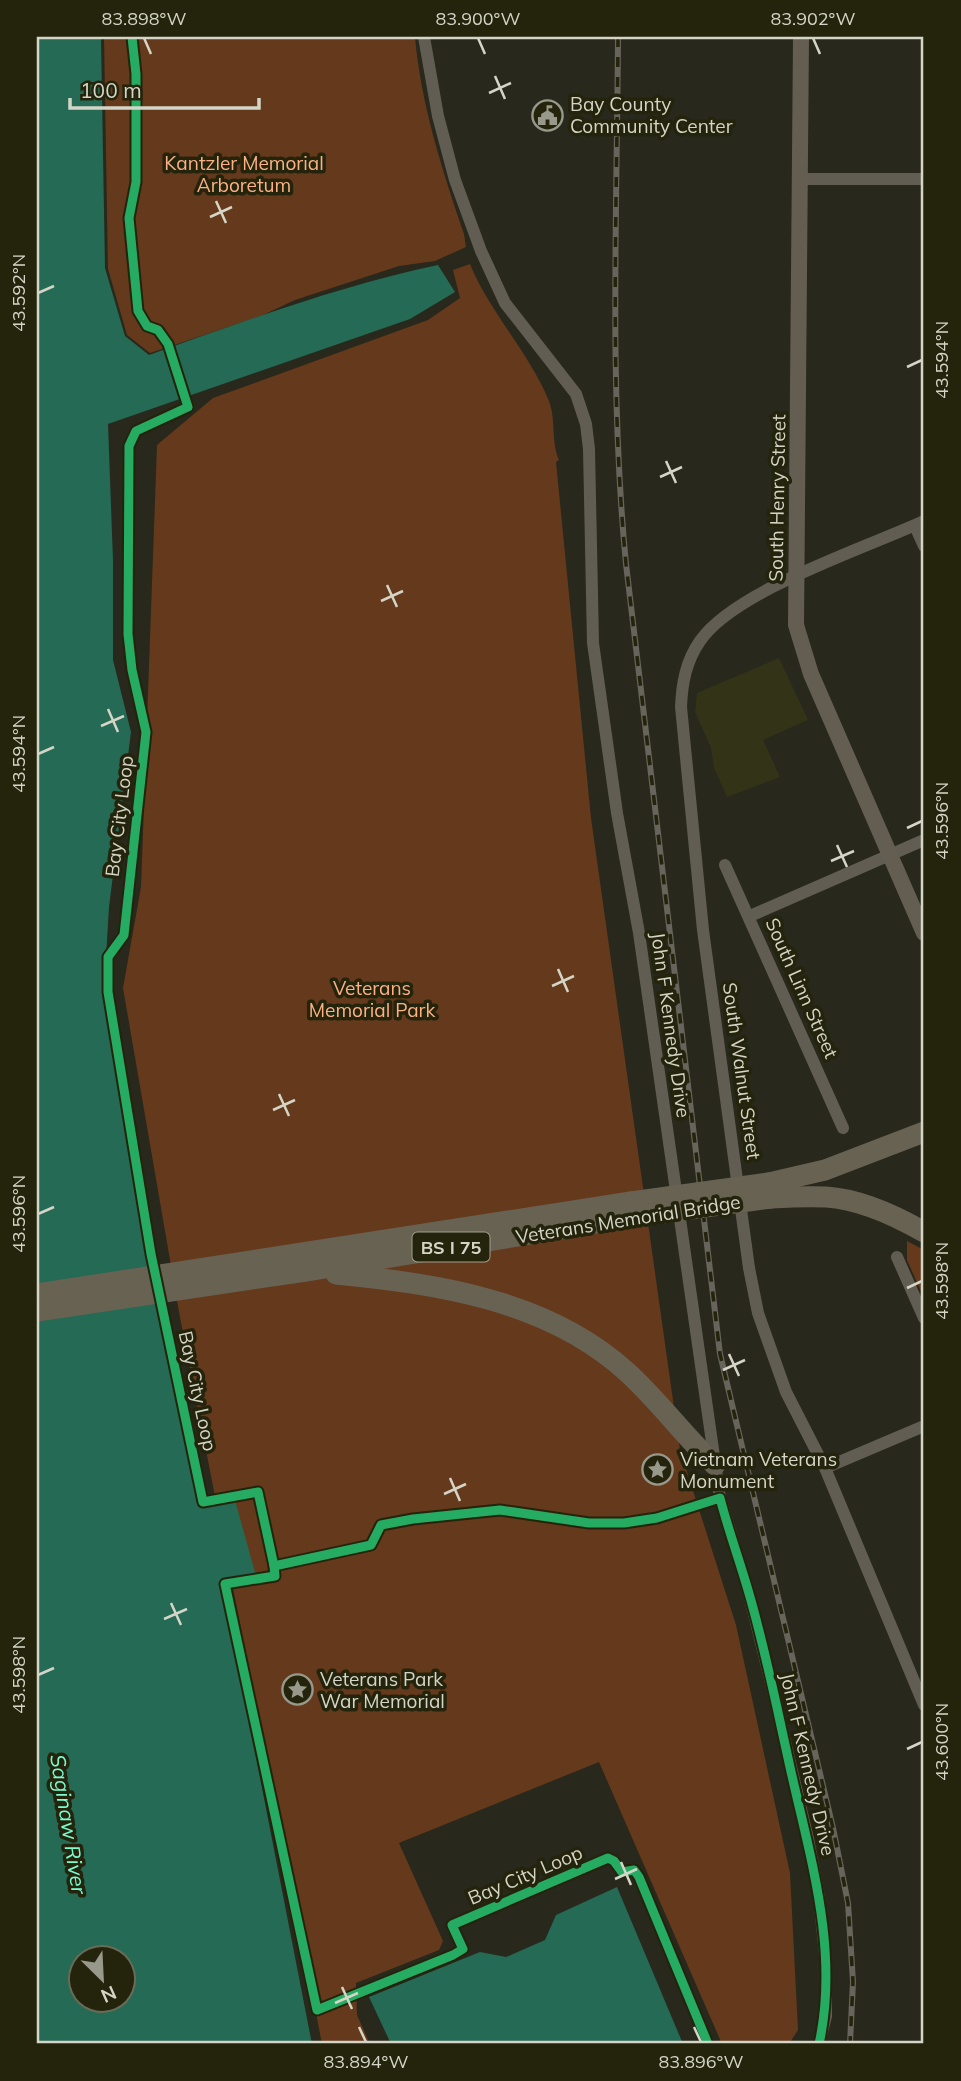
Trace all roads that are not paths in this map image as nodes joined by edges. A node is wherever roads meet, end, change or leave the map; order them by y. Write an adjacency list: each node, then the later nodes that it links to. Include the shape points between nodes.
1 (424, 37): 25 (street, John F Kennedy Drive, via 455,180 495,285 576,394 586,424 593,643)
2 (801, 37): 3 (street, South Henry Street)
3 (800, 179): 4 (street); 7 (street, South Henry Street)
4 (924, 180)
5 (920, 523): 6 (street); 7 (street, South Walnut Street)
6 (924, 546)
7 (798, 576): 9 (street, South Henry Street, via 796,625 802,649); 26 (street, South Walnut Street, via 739,606 712,626 690,659 682,681 681,707 705,943 758,1312 786,1392)
8 (924, 841): 9 (street)
9 (891, 855): 11 (street); 12 (street, South Henry Street)
10 (725, 865): 11 (street, South Linn Street)
11 (750, 916): 13 (street, South Linn Street)
12 (924, 933)
13 (843, 1128)
14 (924, 1132): 15 (highway, BS I 75)
15 (770, 1190): 16 (highway, Veterans Memorial Bridge / BS I 75, bridge); 17 (highway, Veterans Memorial Bridge / BS I 75, via 856,1202)
16 (632, 1209): 19 (highway, Veterans Memorial Bridge / BS I 75); 20 (highway, Veterans Memorial Bridge / BS I 75)
17 (924, 1232)
18 (897, 1257): 23 (street)
19 (267, 1267): 20 (highway, Veterans Memorial Bridge / BS I 75); 21 (highway, Veterans Memorial Bridge / BS I 75); 22 (highway, Veterans Memorial Bridge / BS I 75)
20 (306, 1271): 25 (highway, via 417,1283 530,1311 628,1373)
21 (37, 1294)
22 (37, 1311)
23 (924, 1318)
24 (924, 1426): 26 (street)
25 (715, 1465): 28 (street, John F Kennedy Drive, via 774,1692 819,1897 826,1964)
26 (825, 1468): 27 (street, South Walnut Street)
27 (924, 1705)
28 (819, 2044)

